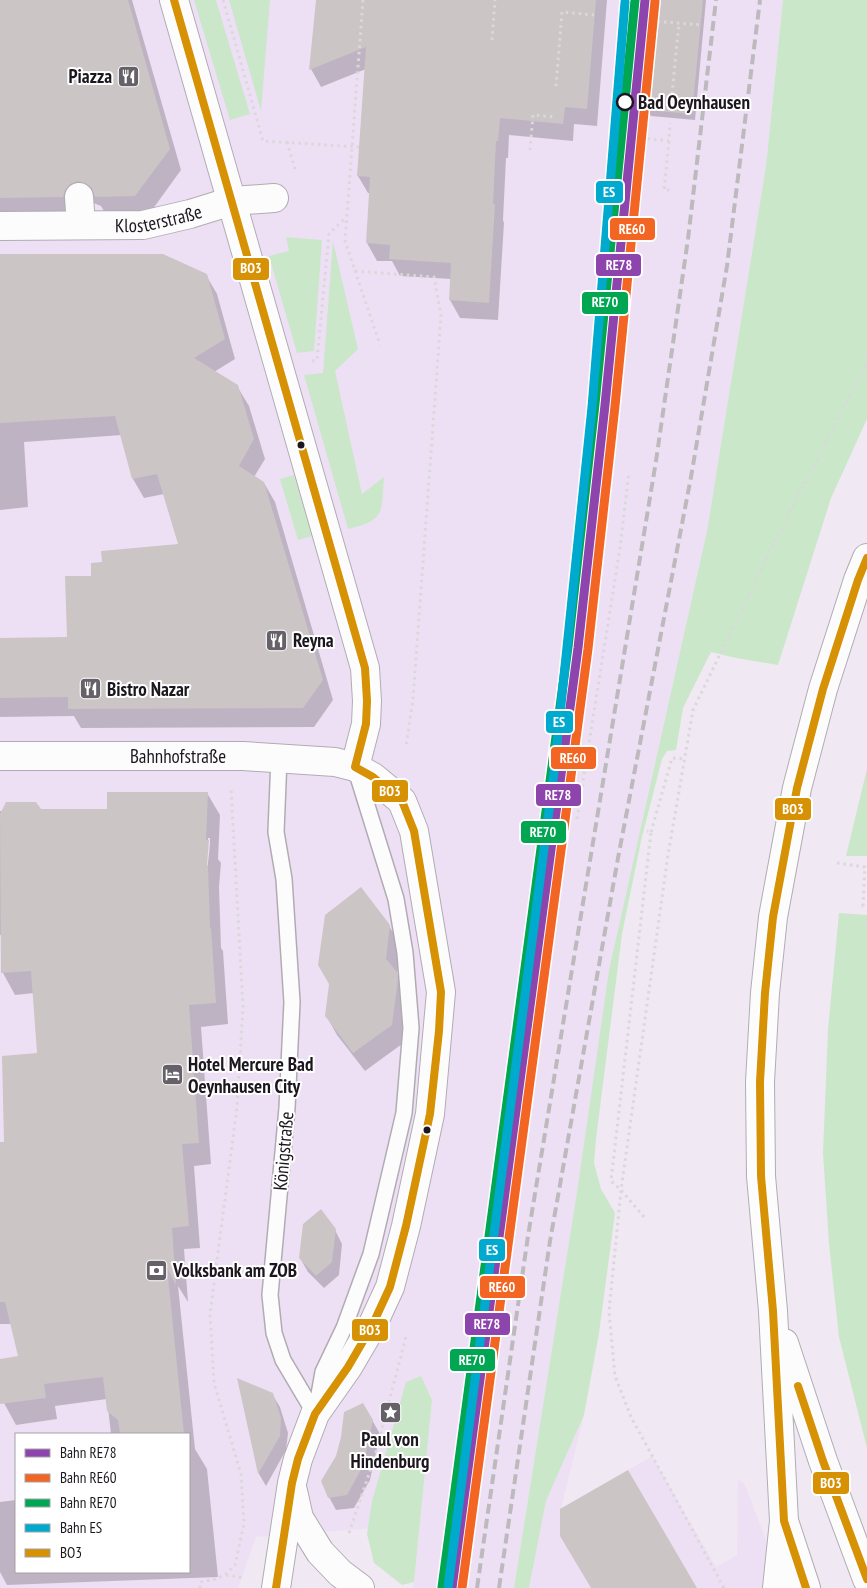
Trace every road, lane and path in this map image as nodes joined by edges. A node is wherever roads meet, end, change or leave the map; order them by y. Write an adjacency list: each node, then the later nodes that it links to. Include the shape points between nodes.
1 (174, 0): 26 (street)
2 (223, 0): 18 (path, via 263,140)
3 (363, 0): 12 (path)
4 (495, 0): 9 (path)
5 (594, 15): 10 (path, via 562,12)
6 (651, 21): 7 (path)
7 (679, 23): 8 (path); 11 (path)
8 (703, 25)
9 (492, 40)
10 (556, 86)
11 (672, 94)
12 (356, 101): 13 (path); 19 (path)
13 (362, 102)
14 (554, 117): 21 (path, via 533,115)
15 (670, 122): 17 (path)
16 (641, 138): 17 (path)
17 (669, 141): 23 (path, via 664,190)
18 (287, 142): 19 (path); 22 (path)
19 (353, 147): 20 (path); 27 (path)
20 (359, 147)
21 (530, 150)
22 (297, 176)
23 (670, 190)
24 (80, 197): 28 (street)
25 (274, 198): 26 (street, Klosterstraße)
26 (232, 201): 28 (street, Klosterstraße, via 142,225); 33 (street)
27 (347, 216): 30 (path, via 345,241); 33 (path, via 329,234 317,360)
28 (81, 225): 29 (street, Klosterstraße)
29 (0, 226)
30 (355, 272): 31 (path); 36 (path, via 434,276 441,316 414,679)
31 (380, 344)
32 (867, 364): 40 (path, via 773,545 693,710)
33 (280, 369): 41 (street, via 365,668 366,724)
34 (629, 472): 42 (path)
35 (867, 558): 47 (street, via 823,689 799,779 773,917 765,993 760,1117 761,1176)
36 (406, 746)
37 (0, 756): 38 (street, Bahnhofstraße)
38 (243, 756): 39 (street, Bahnhofstraße); 52 (path, via 230,781 242,1025 237,1107 210,1314 214,1383 241,1474 244,1524 235,1565 216,1580 200,1582)
39 (279, 758): 41 (street, Bahnhofstraße); 48 (lane, Königstraße, via 276,832 284,879 292,1002 287,1108 270,1295 274,1333 283,1360)
40 (685, 760): 45 (path, via 668,855); 45 (path, via 672,758 649,831 611,1182)
41 (355, 767): 48 (lane, via 396,899 405,953 411,1028 404,1113 372,1254 344,1328 323,1372); 48 (street, Bahnhofstraße, via 373,776 402,801 414,831 441,992 430,1114 390,1287 348,1367)
42 (577, 819)
43 (837, 863): 44 (path, via 865,867 863,906)
44 (867, 906)
45 (621, 1190): 46 (path); 55 (path, via 609,1312 615,1376 631,1417)
46 (644, 1217)
47 (773, 1311): 50 (street); 51 (street)
48 (315, 1414): 49 (street, Bahnhofstraße)
49 (292, 1483): 53 (street, Bahnhofstraße); 54 (street, via 299,1518 320,1552)
50 (784, 1521): 56 (street); 57 (street)
51 (867, 1579)
52 (200, 1588)
53 (276, 1588)
54 (360, 1588)
55 (724, 1588)
56 (777, 1588)
57 (806, 1588)

